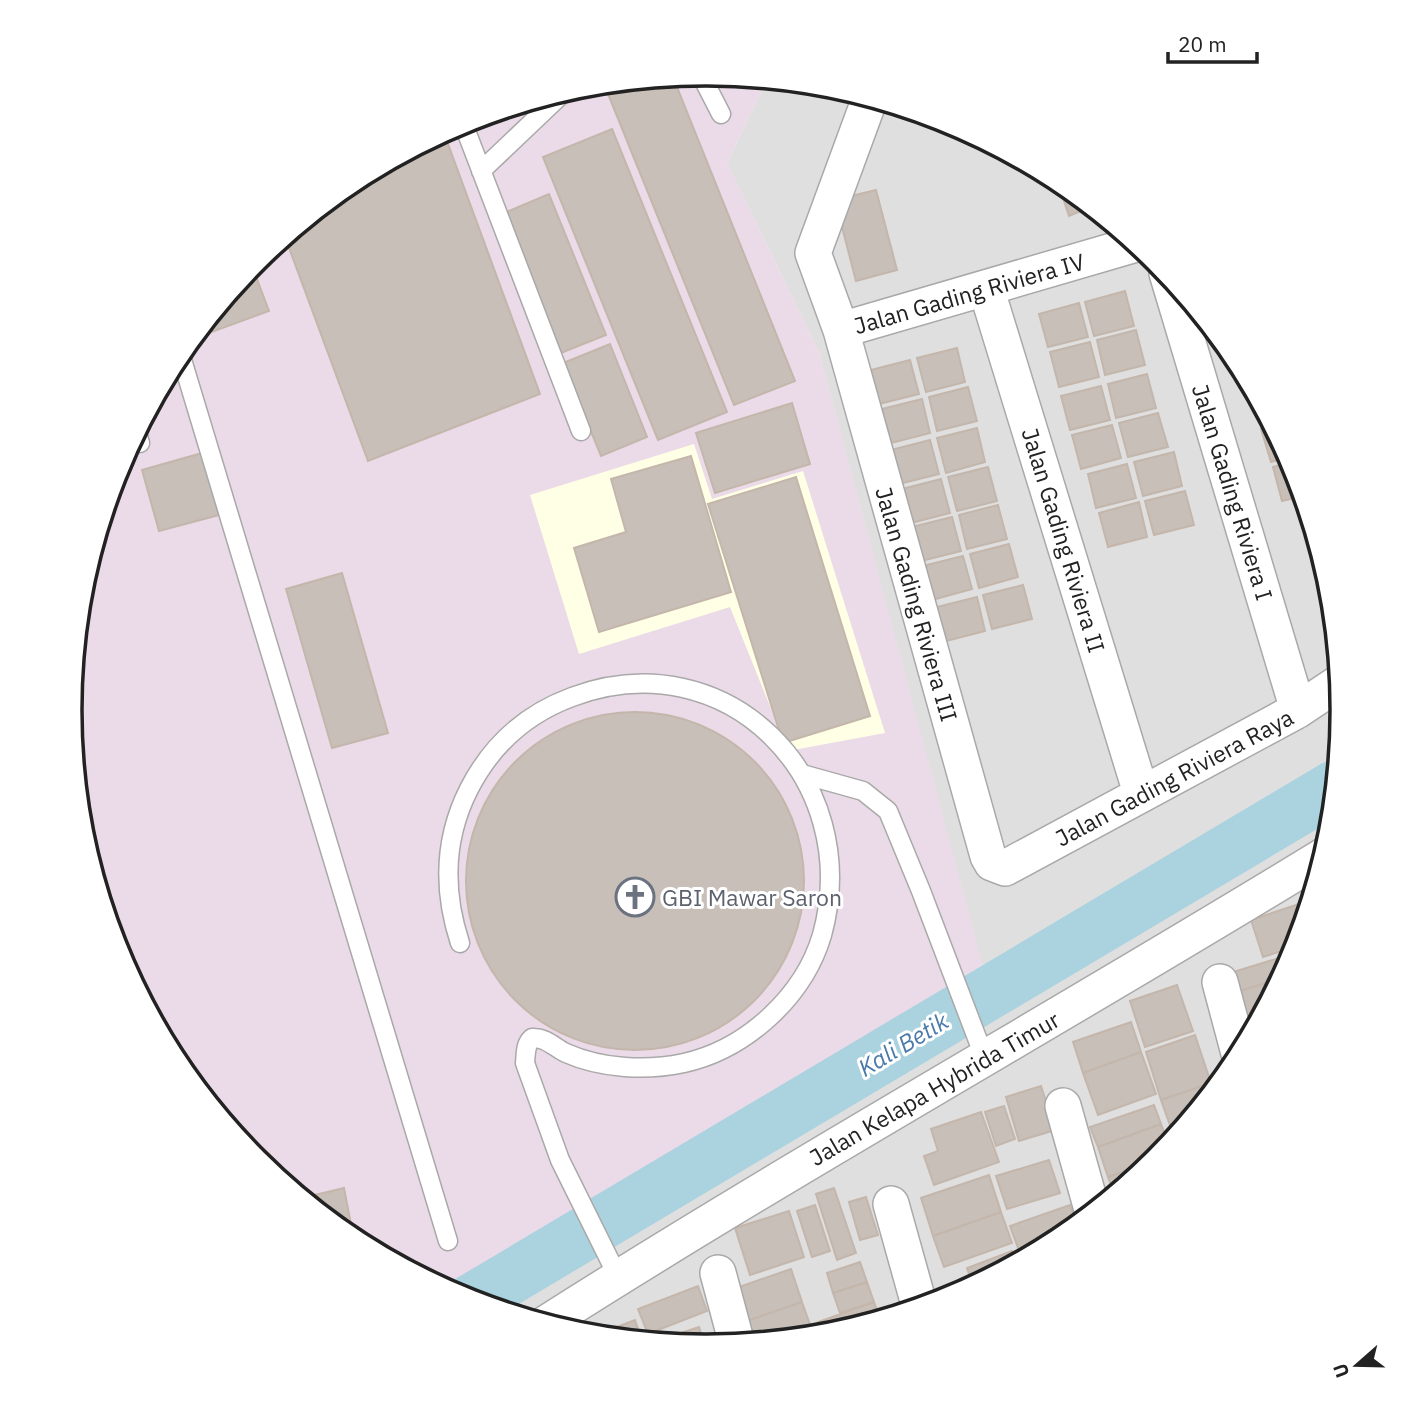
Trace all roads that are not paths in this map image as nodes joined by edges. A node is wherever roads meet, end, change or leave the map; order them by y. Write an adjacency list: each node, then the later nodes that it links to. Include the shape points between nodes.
1 (707, 86): 4 (lane)
2 (548, 107): 6 (lane)
3 (866, 108): 10 (street, Jalan Gading Riviera III, via 813,253)
4 (721, 114)
5 (467, 134): 6 (lane)
6 (481, 171): 12 (lane)
7 (1125, 247): 8 (street, Jalan Gading Riviera IV)
8 (986, 288): 10 (street, Jalan Gading Riviera IV); 16 (street, Jalan Gading Riviera II)
9 (1174, 297): 14 (street, Jalan Gading Riviera I)
10 (841, 330): 18 (street, Jalan Gading Riviera III, via 988,856)
11 (184, 368): 26 (lane)
12 (581, 431)
13 (1330, 689): 14 (street, Jalan Gading Riviera Raya)
14 (1298, 710): 16 (street, Jalan Gading Riviera Raya)
15 (802, 774): 19 (lane, via 781,746 734,708 669,685 634,682 599,687 548,706 510,733 479,769 460,808 448,864 451,910); 22 (lane, via 863,790 888,811); 27 (lane, via 828,838 828,910 819,946 779,1009 722,1049 686,1063 648,1068 588,1061 541,1038 529,1041 526,1063 553,1144)
16 (1141, 793): 18 (street, Jalan Gading Riviera Raya)
17 (1311, 864): 22 (street, Jalan Kelapa Hybrida Timur, via 1198,933)
18 (1005, 868)
19 (460, 943)
20 (1220, 982): 21 (street)
21 (1236, 1041)
22 (980, 1045): 27 (street, Jalan Kelapa Hybrida Timur, via 700,1226)
23 (1063, 1107): 24 (street)
24 (1090, 1203)
25 (891, 1204): 29 (street)
26 (448, 1241)
27 (613, 1267): 30 (street, Jalan Kelapa Hybrida Timur)
28 (718, 1273): 31 (street)
29 (917, 1298)
30 (555, 1316)
31 (734, 1334)

